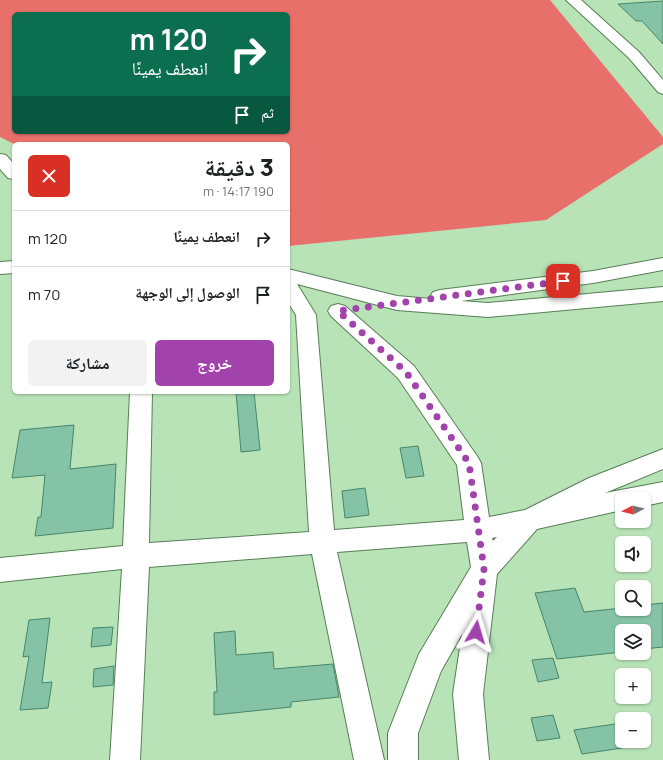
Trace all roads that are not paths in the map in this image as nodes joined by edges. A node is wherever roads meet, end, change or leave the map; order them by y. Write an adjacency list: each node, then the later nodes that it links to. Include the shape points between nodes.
1 (573, 0): 2 (street, via 634,55)
2 (663, 89)
3 (0, 159): 4 (street)
4 (12, 172)
5 (12, 174): 6 (street)
6 (0, 176)
7 (663, 264): 13 (street, via 593,277)
8 (12, 267): 9 (street)
9 (0, 268)
10 (290, 276): 13 (street)
11 (290, 288): 15 (street)
12 (663, 294): 13 (street, via 488,310)
13 (397, 303): 14 (street)
14 (338, 311): 15 (street); 22 (street, via 406,372 469,463)
15 (306, 315): 23 (street)
16 (141, 394): 24 (street)
17 (663, 459): 21 (street, via 598,485)
18 (663, 492): 19 (street)
19 (651, 494)
20 (615, 501): 21 (street)
21 (530, 519): 22 (street); 25 (street)
22 (479, 530): 23 (street); 25 (street)
23 (322, 541): 24 (street); 28 (street)
24 (136, 556): 26 (street); 27 (street)
25 (484, 569): 29 (street, via 430,664 403,733); 30 (street, via 468,694)
26 (0, 570)
27 (125, 760)
28 (369, 760)
29 (403, 760)
30 (474, 760)

